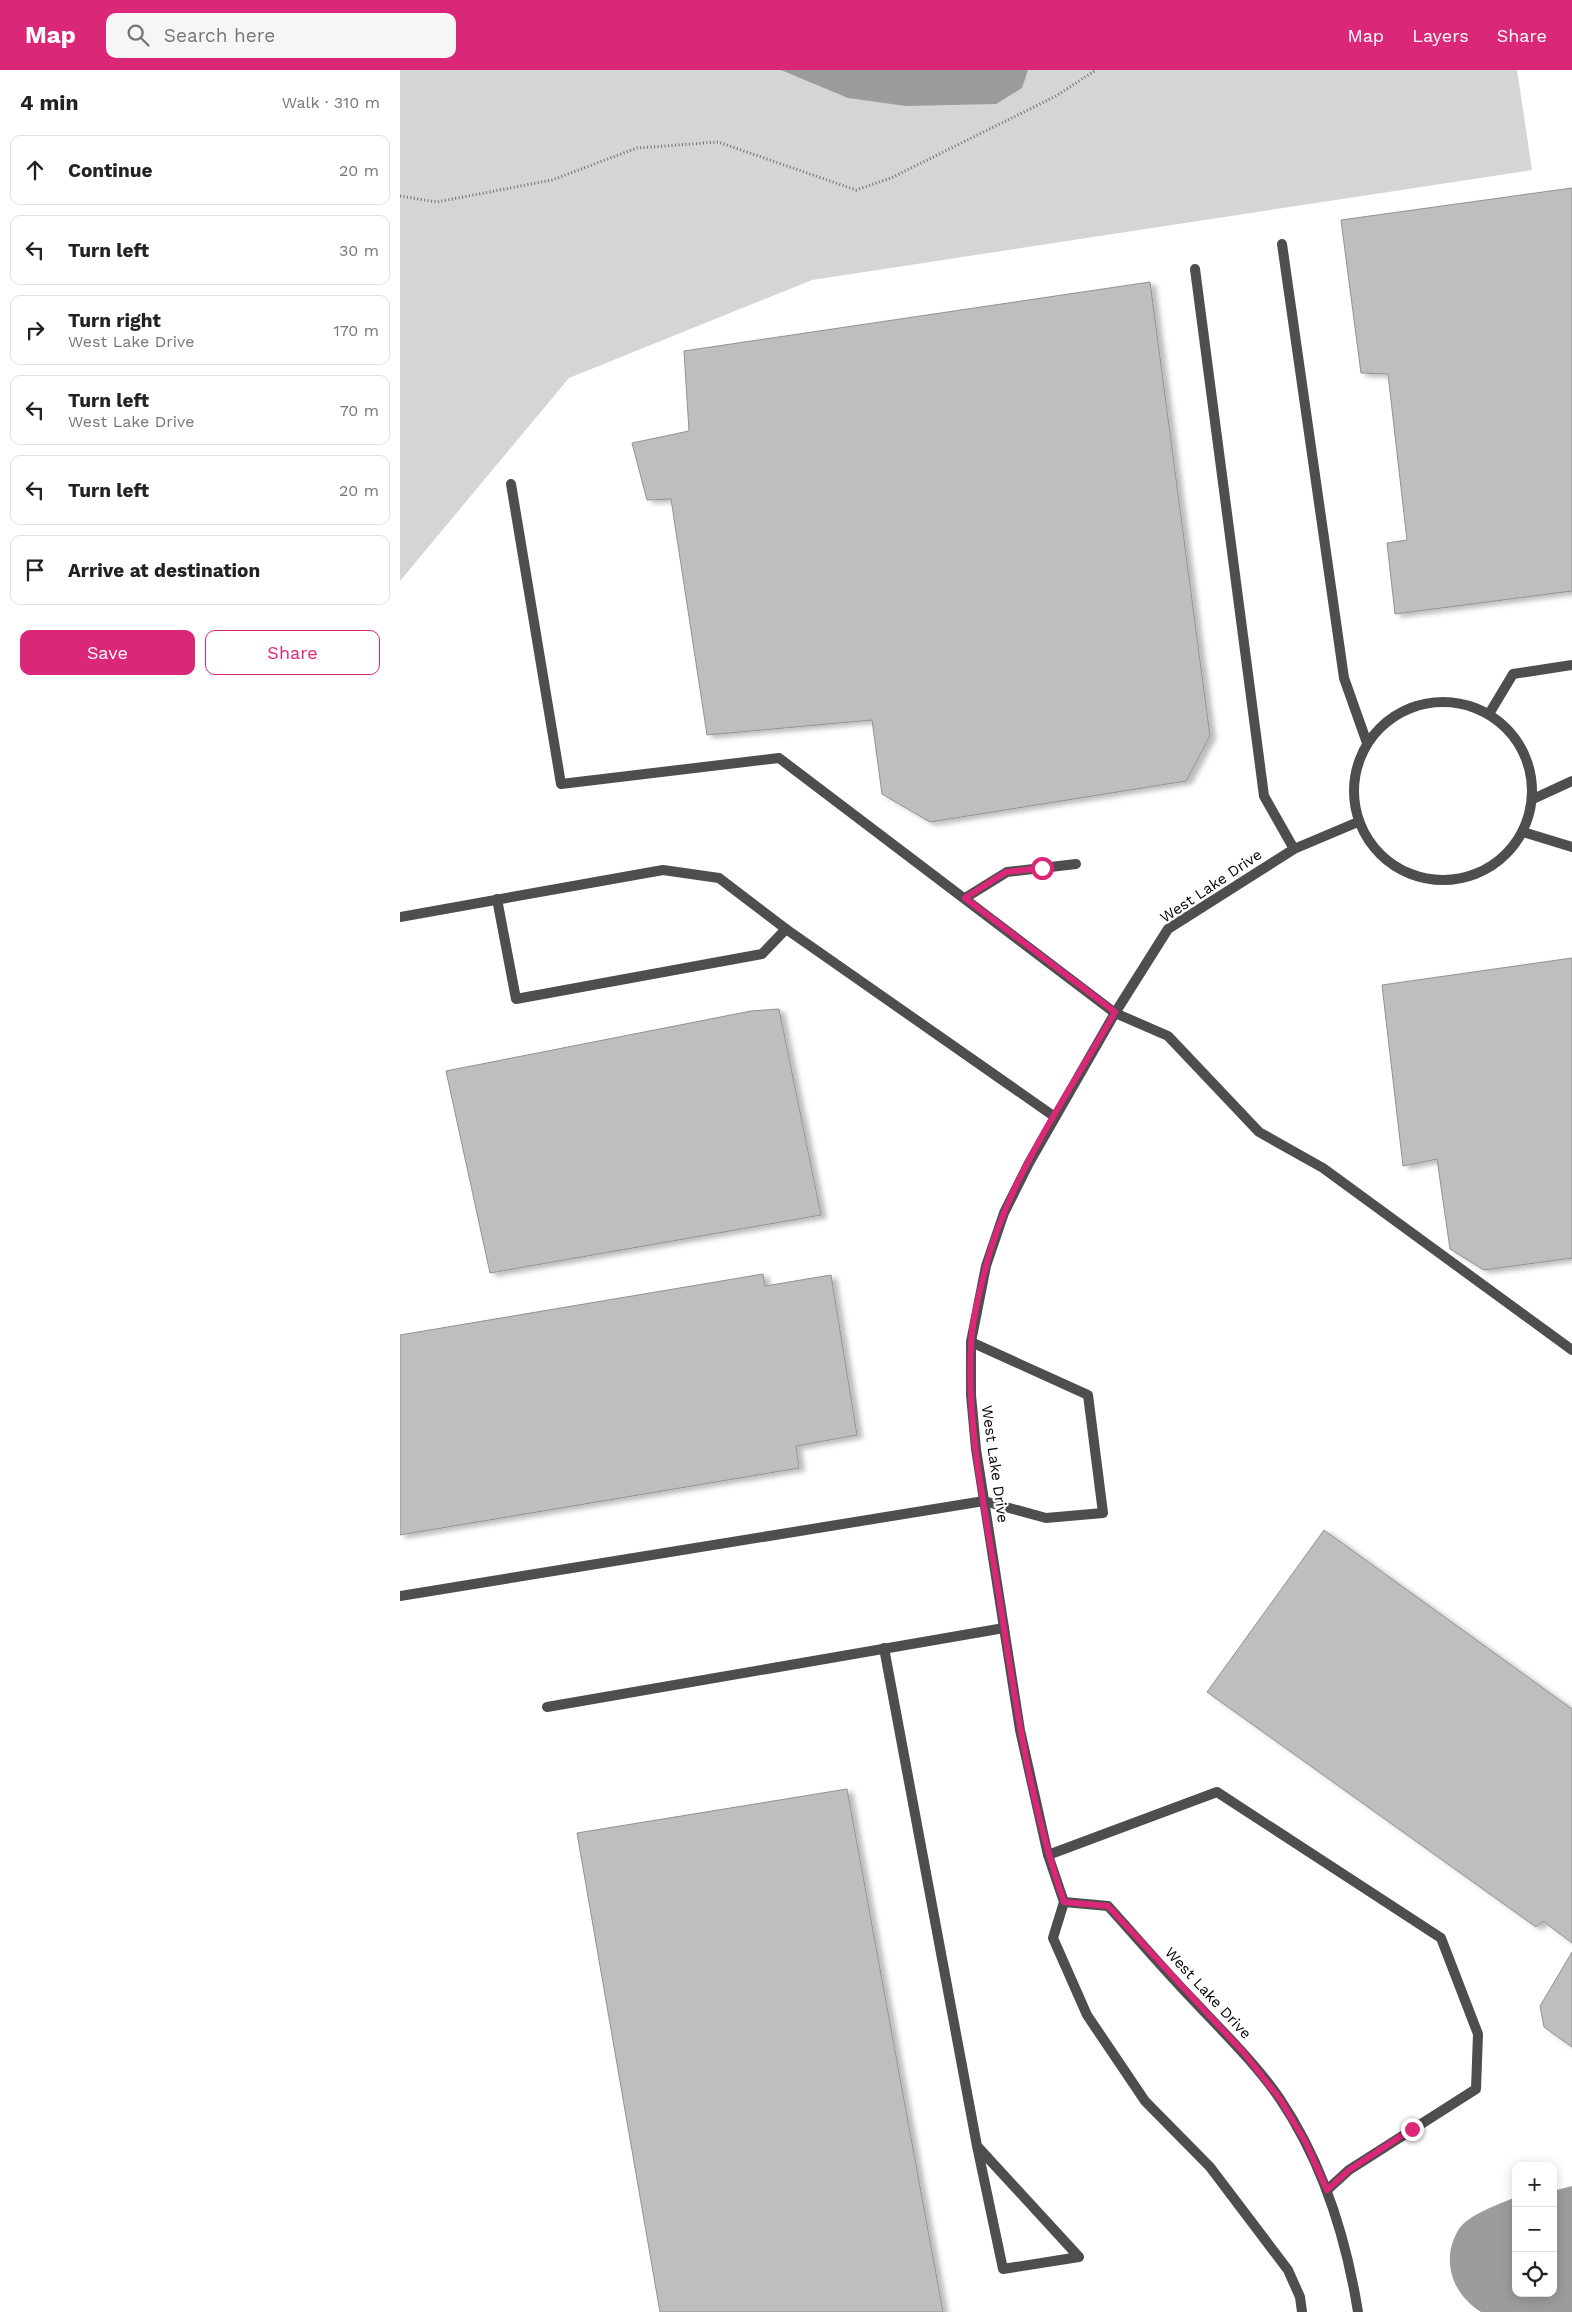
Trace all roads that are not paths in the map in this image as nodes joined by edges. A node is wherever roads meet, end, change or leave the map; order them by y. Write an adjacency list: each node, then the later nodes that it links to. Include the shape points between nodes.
1 (1282, 244): 6 (street, via 1344,678)
2 (1195, 269): 12 (street, via 1264,796)
3 (511, 484): 14 (street, via 561,784 779,758)
4 (1572, 665): 5 (street, via 1513,674)
5 (1489, 714): 6 (street, via 1463,704 1436,702 1409,708 1386,722); 8 (street, via 1508,730 1523,750 1531,774)
6 (1367, 742): 9 (street, via 1356,768 1353,795)
7 (1572, 781): 8 (street)
8 (1533, 799): 10 (street)
9 (1358, 822): 10 (street, via 1373,848 1395,868 1423,879 1452,881 1482,873 1506,856); 12 (street, West Lake Drive)
10 (1523, 832): 11 (street)
11 (1572, 847)
12 (1294, 849): 18 (street, West Lake Drive, via 1168,929)
13 (1076, 864): 14 (street, via 1006,872)
14 (965, 898): 18 (street)
15 (496, 899): 16 (street); 17 (street, via 662,870 719,878); 17 (street, via 516,999 762,954)
16 (400, 916)
17 (786, 929): 19 (street)
18 (1115, 1012): 19 (street, West Lake Drive); 21 (street, via 1168,1036 1259,1132 1323,1168)
19 (1055, 1117): 20 (street, West Lake Drive, via 1004,1213 986,1266)
20 (971, 1342): 22 (street, West Lake Drive, via 971,1395); 22 (street, via 1088,1395 1103,1513 1046,1518)
21 (1572, 1350)
22 (984, 1501): 23 (street); 24 (street, West Lake Drive)
23 (400, 1596)
24 (1004, 1628): 25 (street); 27 (street, West Lake Drive, via 1020,1730)
25 (884, 1648): 26 (street); 29 (street)
26 (548, 1707)
27 (1048, 1855): 28 (street, West Lake Drive); 30 (street, via 1217,1792 1441,1938 1478,2034 1476,2089 1349,2170)
28 (1064, 1902): 30 (street, West Lake Drive, via 1108,1906 1244,2053 1280,2099 1306,2143); 31 (street, via 1053,1938 1087,2015 1145,2101 1210,2167 1282,2262 1300,2297)
29 (977, 2146): 29 (street, via 1003,2269 1079,2257 1066,2243)
30 (1327, 2190): 32 (street, West Lake Drive, via 1346,2244)
31 (1302, 2312)
32 (1358, 2312)

